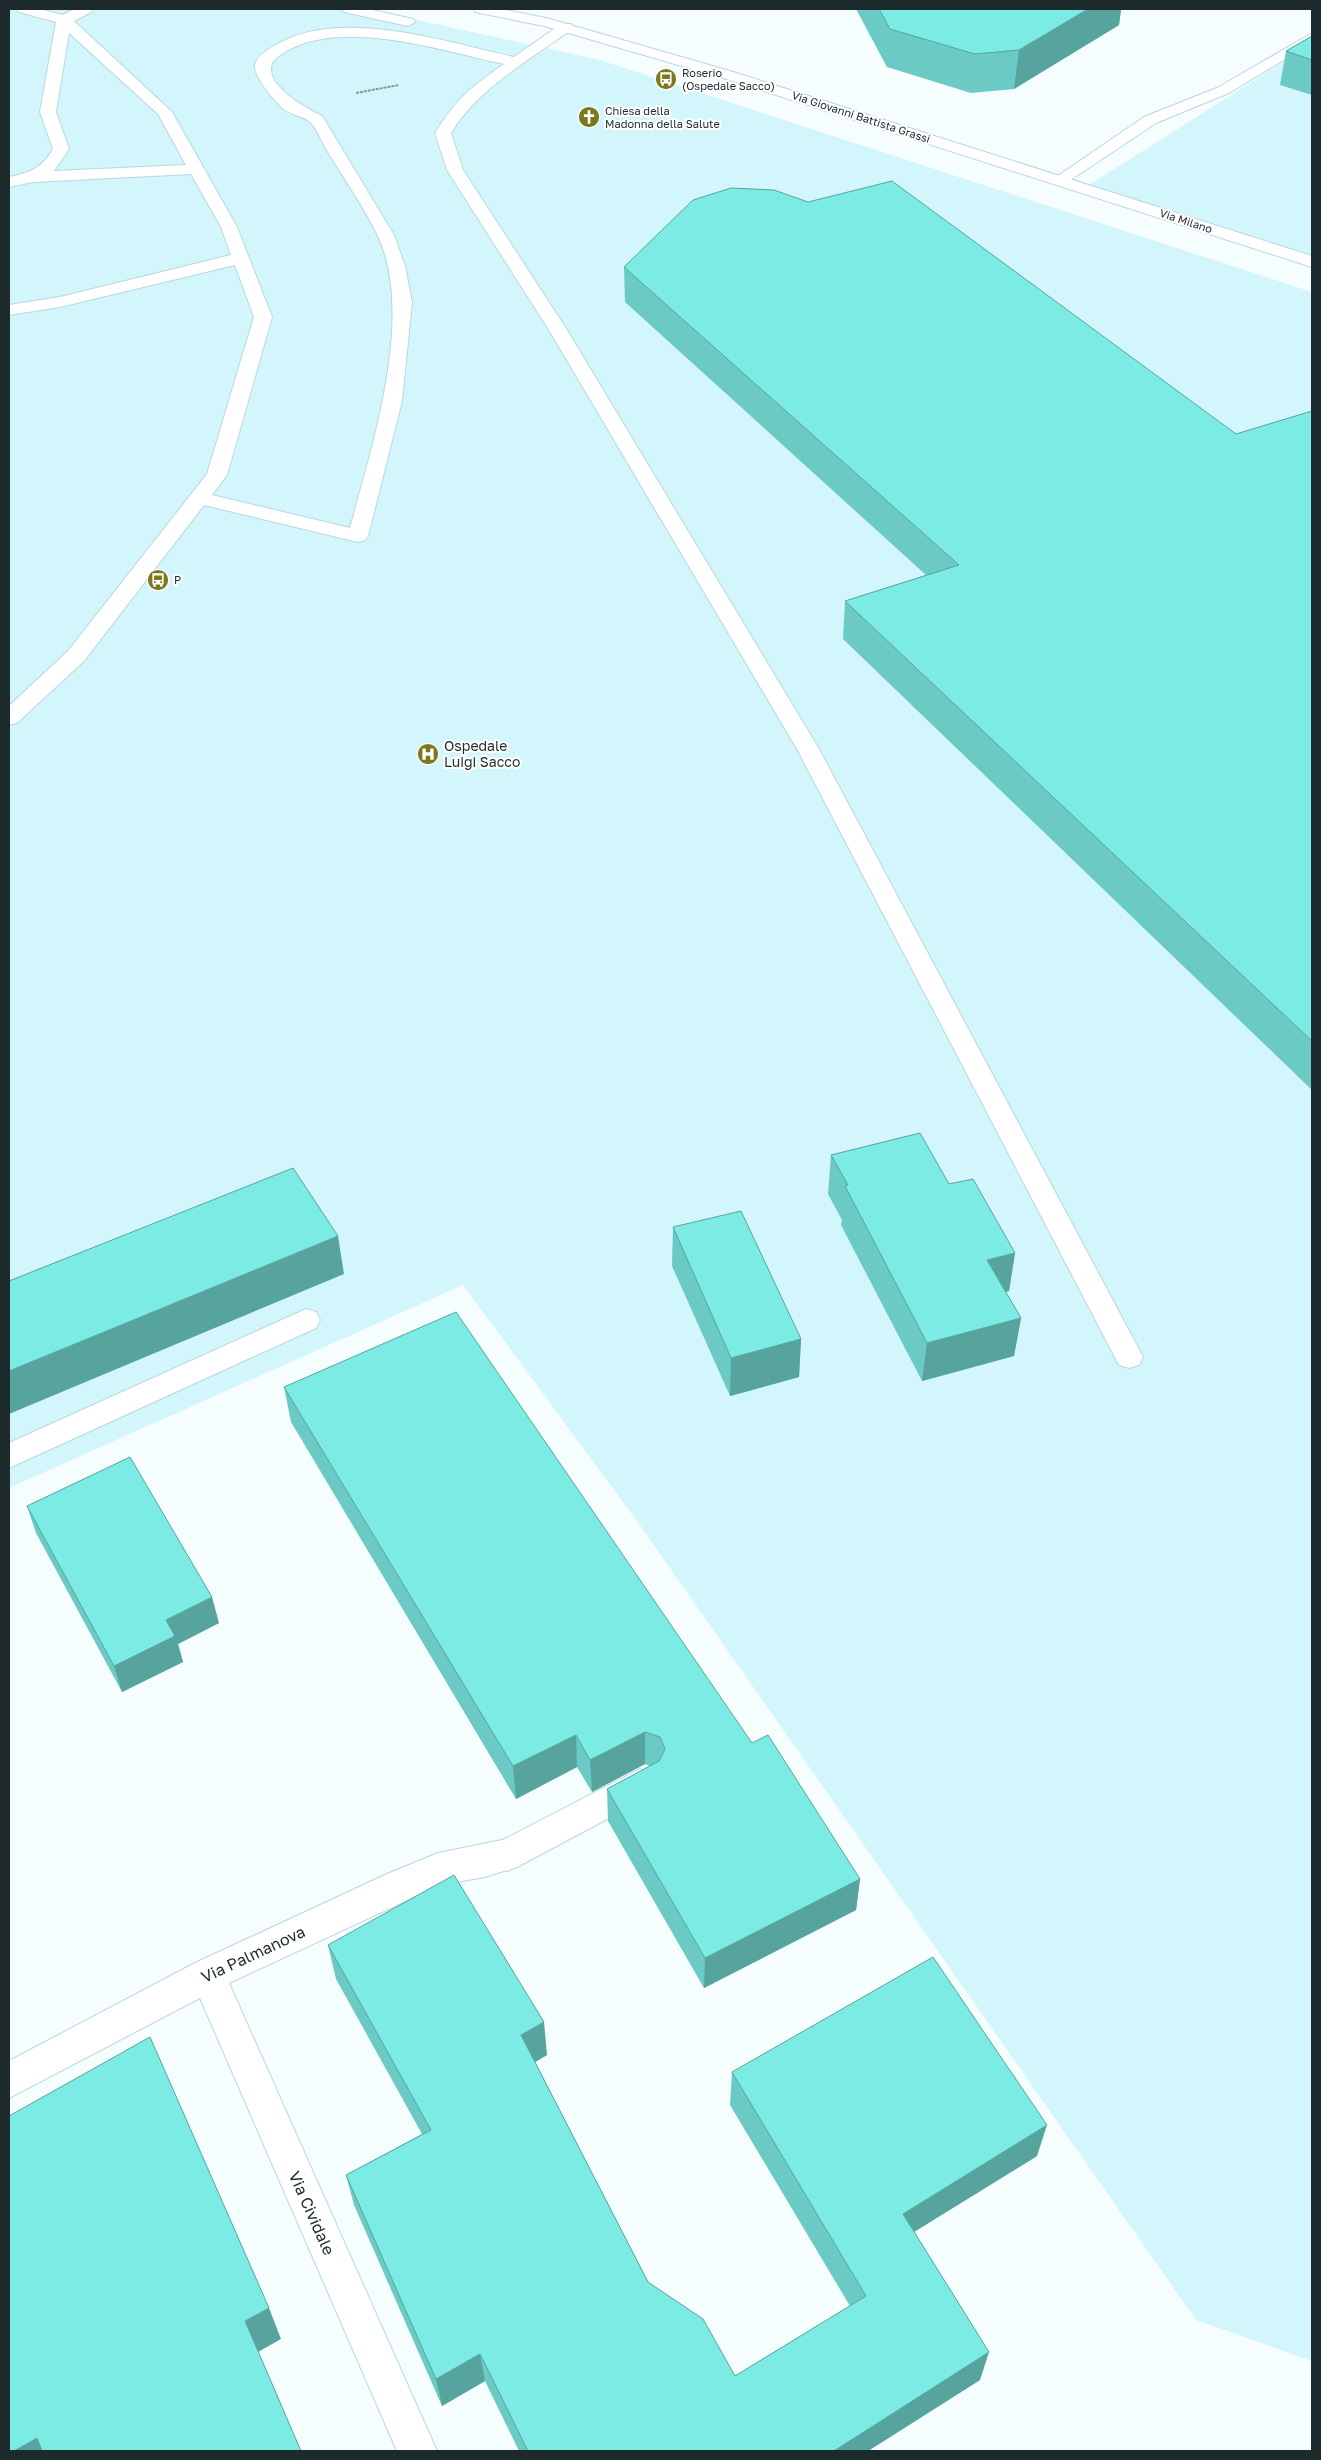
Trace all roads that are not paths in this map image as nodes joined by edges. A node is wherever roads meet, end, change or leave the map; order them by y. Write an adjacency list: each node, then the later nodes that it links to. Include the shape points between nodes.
1 (24, 9): 6 (main road)
2 (86, 9): 6 (main road)
3 (349, 9): 8 (main road)
4 (480, 9): 7 (main road, Via Giovanni Battista Grassi)
5 (521, 9): 7 (main road, Via Giovanni Battista Grassi)
6 (64, 20): 12 (main road, via 164,112); 13 (main road, via 48,112 61,149 51,167)
7 (556, 24): 11 (main road); 14 (main road, Via Giovanni Battista Grassi)
8 (422, 25)
9 (448, 32): 11 (main road)
10 (1312, 37): 14 (main road, via 1224,90 1150,120)
11 (518, 62): 19 (main road, via 386,34 360,32 333,33 286,45 263,64 263,74 269,84 290,106 316,119 386,235 403,302 393,401 358,536); 22 (main road, via 477,90 458,109 443,133 455,170 558,330 808,749)
12 (196, 169): 13 (main road); 16 (main road, via 229,227)
13 (34, 177): 15 (main road)
14 (1060, 180): 17 (main road, Via Milano)
15 (9, 182)
16 (240, 258): 18 (main road, via 60,302); 19 (main road, via 262,317 217,475)
17 (1312, 262)
18 (9, 310)
19 (199, 498): 20 (main road, via 76,656)
20 (9, 718)
21 (306, 1320): 23 (main road)
22 (1129, 1357)
23 (9, 1456)
24 (646, 1781): 25 (main road, Via Palmanova, via 507,1855 438,1869)
25 (208, 1975): 26 (main road, Via Palmanova); 27 (main road, Via Cividale)
26 (9, 2080)
27 (416, 2451)

